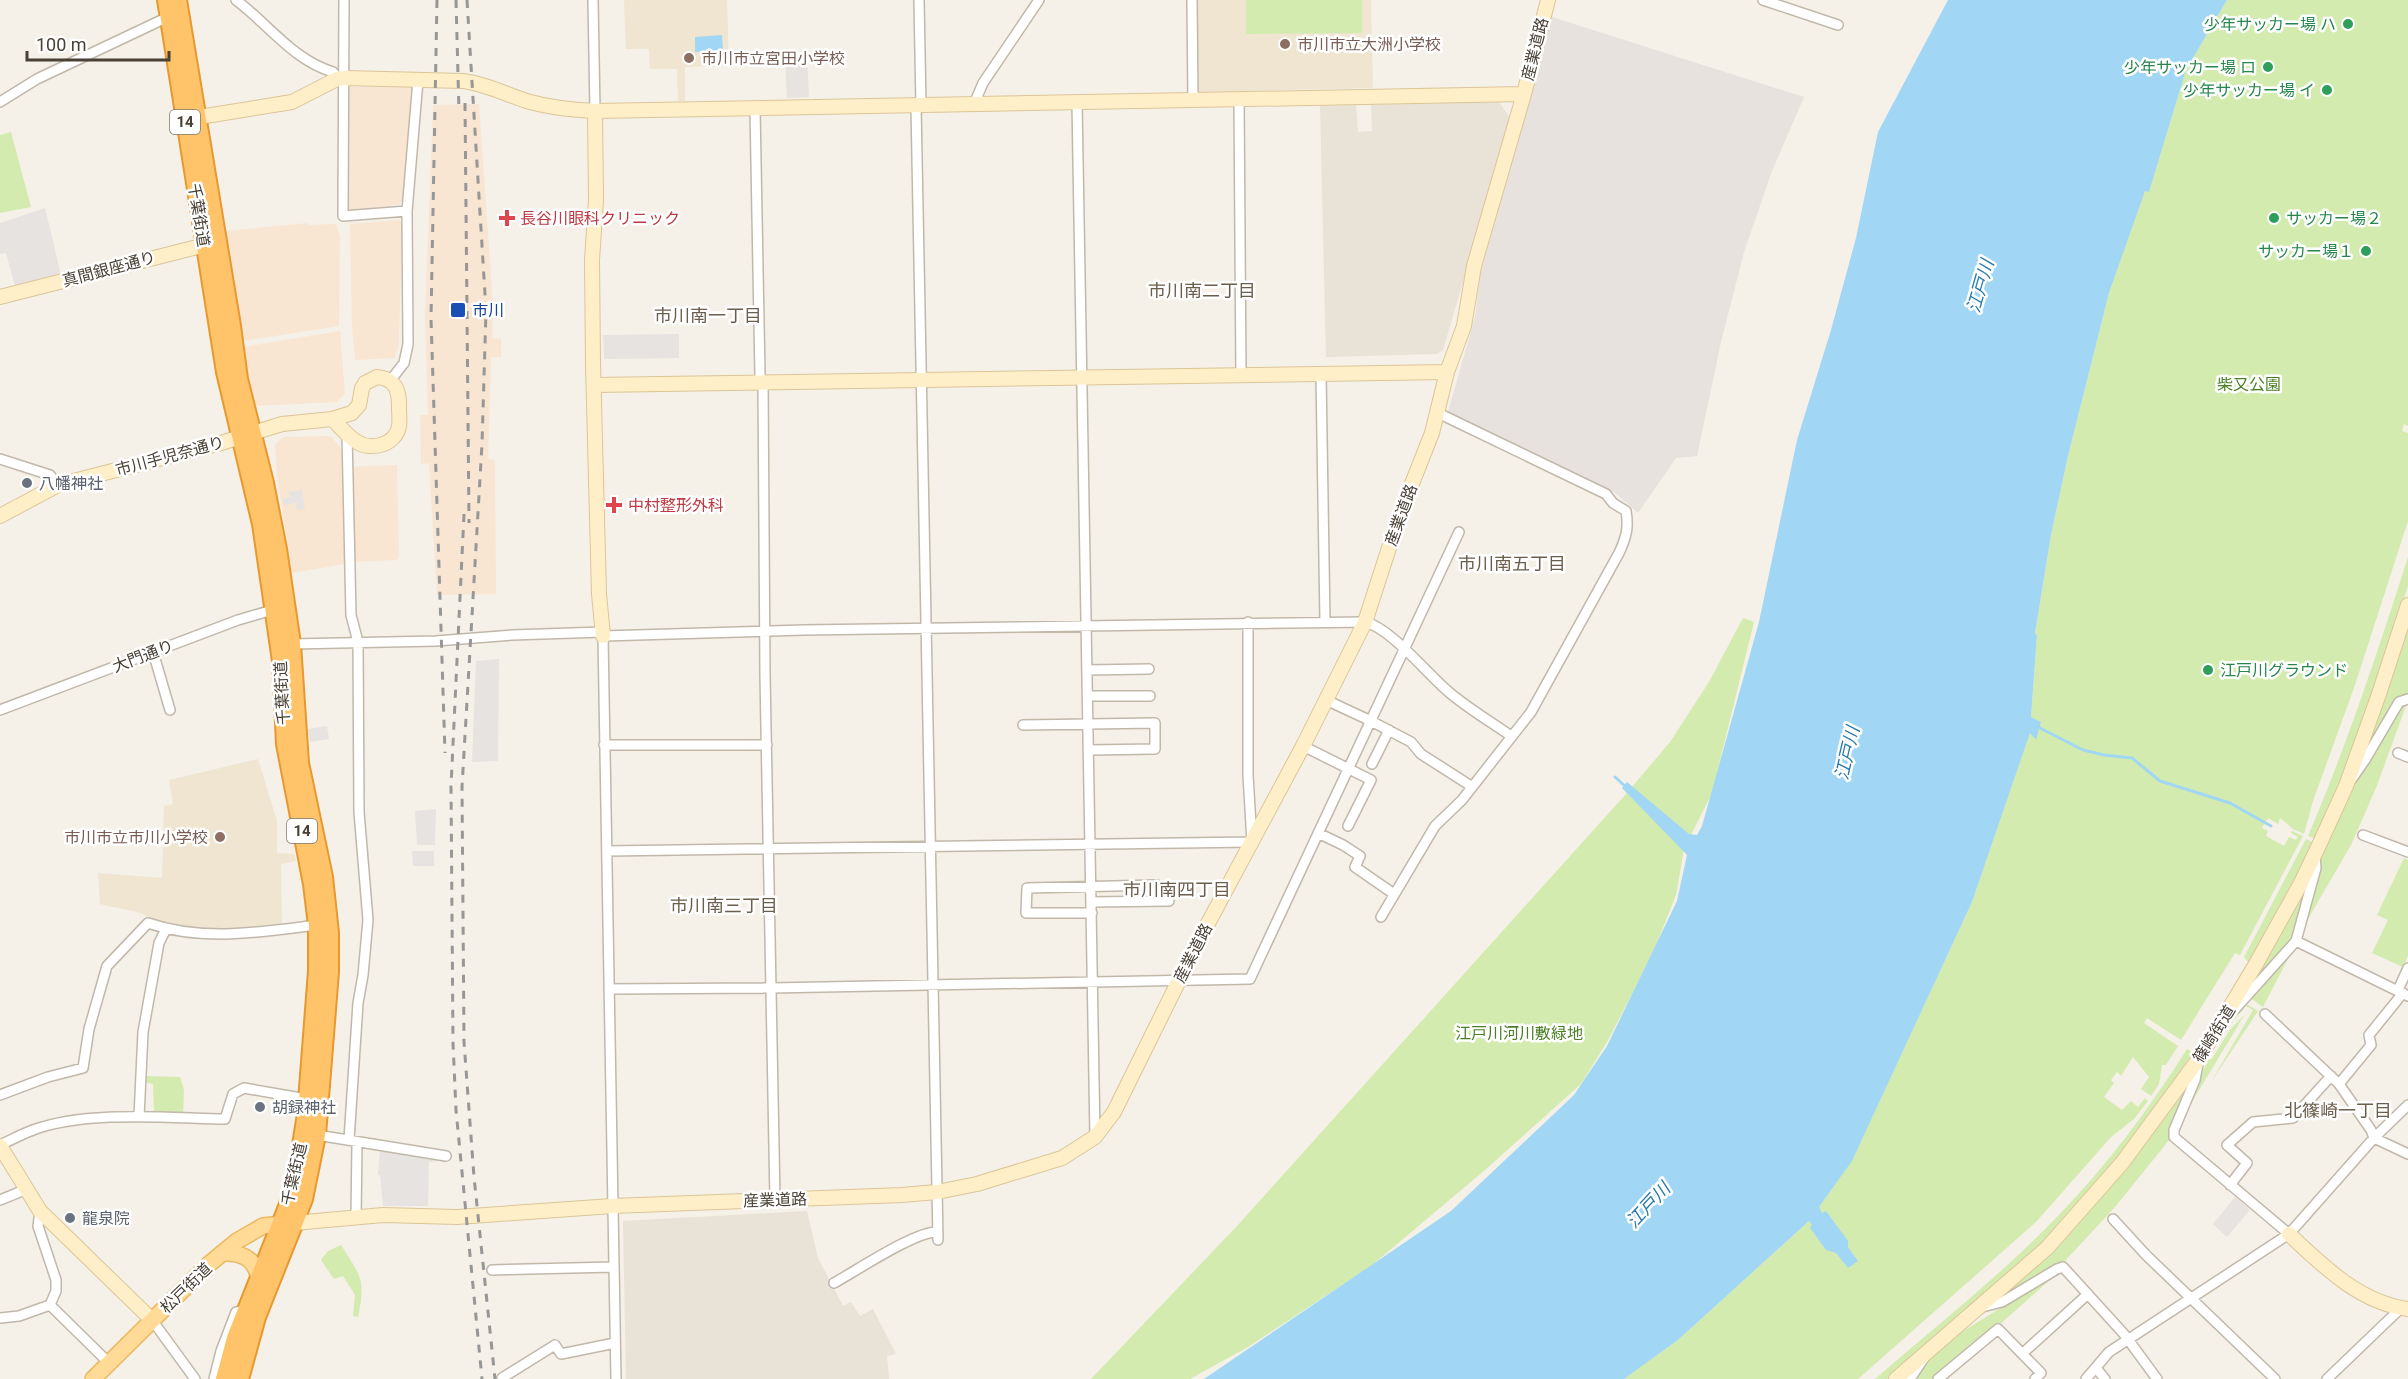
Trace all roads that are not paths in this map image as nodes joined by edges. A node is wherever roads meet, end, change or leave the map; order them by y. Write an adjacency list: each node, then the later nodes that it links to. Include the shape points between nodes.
1 (166, 0): 11 (highway, 千葉街道 / 14)
2 (178, 0): 24 (highway, 千葉街道 / 14)
3 (236, 0): 13 (street, via 299,56)
4 (344, 0): 13 (street)
5 (593, 0): 23 (street)
6 (919, 0): 21 (street)
7 (1039, 0): 20 (street, via 983,83)
8 (1192, 0): 17 (street)
9 (1548, 0): 15 (street, 産業道路)
10 (1763, 0): 12 (street)
11 (168, 17): 18 (street, via 38,79); 24 (highway, 千葉街道 / 14)
12 (1838, 25)
13 (341, 79): 14 (street); 24 (street, via 292,102); 25 (street, via 343,216)
14 (418, 80): 23 (street, via 480,83 544,105); 25 (street)
15 (1524, 94): 16 (street); 28 (street, 産業道路, via 1474,266 1464,326)
16 (1239, 99): 17 (street); 30 (street)
17 (1193, 100): 19 (street)
18 (0, 102)
19 (1077, 103): 20 (street); 31 (street)
20 (974, 104): 21 (street)
21 (918, 106): 22 (street); 33 (street)
22 (755, 109): 23 (street); 34 (street)
23 (595, 111): 35 (street)
24 (191, 118): 26 (highway, 千葉街道 / 14)
25 (407, 211): 32 (street, via 408,344 404,363)
26 (211, 243): 27 (street, 真間銀座通り); 39 (highway, 千葉街道 / 14, via 239,379)
27 (0, 297)
28 (1448, 372): 29 (street); 36 (street, 産業道路)
29 (1320, 375): 30 (street); 47 (street)
30 (1241, 376): 31 (street)
31 (1082, 378): 33 (street); 49 (street)
32 (390, 381): 37 (street, via 377,377 369,380 362,388 356,410); 38 (street, via 399,396 396,435 382,445 372,446)
33 (921, 381): 34 (street); 50 (street)
34 (763, 383): 35 (street); 51 (street)
35 (594, 385): 52 (street)
36 (1438, 413): 48 (street, 産業道路); 69 (street, via 1606,494 1626,511 1629,524 1619,553 1549,682)
37 (332, 419): 38 (street); 39 (street, 市川手児奈通り, via 292,422)
38 (347, 434): 53 (street, via 351,615)
39 (246, 436): 41 (street, 市川手児奈通り); 45 (highway, 千葉街道 / 14)
40 (0, 459): 41 (street, via 50,475)
41 (58, 485): 42 (street, 市川手児奈通り)
42 (0, 516)
43 (1459, 532): 55 (street)
44 (2408, 605): 77 (street, 篠崎街道)
45 (280, 608): 54 (highway, 千葉街道 / 14); 56 (street, 大門通り); 95 (highway, 千葉街道 / 14, via 285,744)
46 (1248, 622): 47 (street); 49 (street); 81 (street)
47 (1325, 622): 48 (street)
48 (1365, 622): 55 (street, via 1378,626); 62 (street, 産業道路)
49 (1087, 625): 50 (street); 58 (street)
50 (926, 628): 51 (street); 83 (street)
51 (766, 633): 52 (street); 71 (street)
52 (603, 634): 53 (street); 70 (street)
53 (358, 642): 54 (street); 117 (street, via 359,812 368,920 358,1003)
54 (292, 644): 114 (highway, 千葉街道 / 14, via 300,763 324,877 330,933)
55 (1404, 650): 65 (street); 69 (street, via 1449,693)
56 (153, 652): 63 (street, 大門通り); 64 (street)
57 (1149, 669): 58 (street)
58 (1088, 670): 59 (street)
59 (1088, 696): 60 (street); 66 (street)
60 (1150, 696)
61 (2408, 699): 77 (street, via 2399,702)
62 (1326, 700): 65 (street); 72 (street, 産業道路)
63 (0, 710)
64 (170, 710)
65 (1371, 721): 68 (street); 75 (street)
66 (1088, 724): 67 (street); 73 (street); 73 (street, via 1155,723 1155,749)
67 (1023, 725)
68 (1389, 730): 74 (street); 76 (street)
69 (1511, 736): 76 (street)
70 (604, 745): 71 (street); 85 (street)
71 (766, 745): 84 (street)
72 (1303, 746): 75 (street); 81 (street, 産業道路)
73 (1089, 750): 82 (street)
74 (1372, 764)
75 (1348, 770): 78 (street, via 1371,780); 79 (street)
76 (1471, 786): 90 (street, via 1435,826)
77 (2346, 786): 87 (street, 篠崎街道)
78 (1348, 826)
79 (1318, 833): 90 (street, via 1360,856 1355,867); 100 (street, via 1250,979)
80 (2362, 835): 86 (street)
81 (1252, 843): 82 (street); 100 (street, 産業道路)
82 (1090, 844): 83 (street); 89 (street)
83 (929, 847): 84 (street); 101 (street)
84 (769, 850): 85 (street); 102 (street)
85 (607, 851): 103 (street)
86 (2408, 852)
87 (2315, 853): 97 (street, via 2316,868); 105 (street, 篠崎街道)
88 (1157, 885): 89 (street)
89 (1091, 886): 92 (street); 93 (street, via 1027,888 1026,913)
90 (1394, 894): 94 (street)
91 (1169, 901): 92 (street)
92 (1092, 902): 93 (street)
93 (1092, 913): 99 (street)
94 (1381, 917)
95 (317, 925): 96 (street, via 236,934); 111 (highway, 千葉街道 / 14)
96 (166, 929): 110 (street, via 148,923 107,966 82,1068); 113 (street, via 159,943 142,1032)
97 (2295, 941): 104 (street); 105 (street)
98 (2408, 968): 104 (street)
99 (1093, 981): 100 (street); 101 (street); 115 (street)
100 (1178, 981): 115 (street, 産業道路, via 1114,1112)
101 (932, 984): 102 (street); 123 (street)
102 (771, 988): 103 (street); 125 (street)
103 (609, 989): 126 (street)
104 (2403, 993): 109 (street, via 2369,1035 2371,1045)
105 (2228, 1012): 107 (street, 篠崎街道)
106 (2265, 1014): 108 (street)
107 (2198, 1060): 121 (street, via 2195,1080 2174,1137); 141 (street, 篠崎街道, via 2089,1203 2047,1248)
108 (2331, 1076): 109 (street); 121 (street, via 2293,1118 2253,1122 2227,1145 2247,1163)
109 (2339, 1084): 116 (street)
110 (0, 1095)
111 (307, 1099): 113 (street, via 244,1088 233,1094 225,1119); 130 (highway, 千葉街道 / 14)
112 (2408, 1105): 116 (street)
113 (139, 1117): 118 (street, via 35,1129)
114 (317, 1135): 117 (street); 130 (highway, 千葉街道 / 14, via 307,1190)
115 (1095, 1137): 123 (street, 産業道路, via 1062,1158)
116 (2374, 1138): 119 (street); 131 (street)
117 (353, 1142): 120 (street); 128 (street)
118 (0, 1146): 122 (street)
119 (2408, 1154)
120 (446, 1156)
121 (2230, 1185): 131 (street)
122 (27, 1190): 124 (street); 127 (street)
123 (937, 1192): 125 (street, 産業道路); 136 (street, via 938,1236 931,1231)
124 (0, 1200)
125 (775, 1200): 126 (street, 産業道路)
126 (612, 1206): 128 (street, 産業道路, via 457,1217); 133 (street)
127 (40, 1211): 139 (street, via 38,1226 56,1280); 144 (street)
128 (356, 1218): 130 (street, 産業道路)
129 (2113, 1219): 138 (street)
130 (287, 1224): 132 (main road, 松戸街道, via 263,1226); 135 (highway, 千葉街道 / 14); 157 (highway, 千葉街道 / 14)
131 (2289, 1234): 138 (street); 140 (street, via 2346,1284 2369,1298)
132 (222, 1253): 135 (main road, via 234,1252 250,1259); 144 (main road, 松戸街道)
133 (614, 1267): 134 (street); 146 (street)
134 (492, 1270)
135 (259, 1278): 142 (highway, 千葉街道 / 14)
136 (834, 1283)
137 (2088, 1294): 141 (street, via 2060,1267 2002,1302); 145 (street); 148 (street)
138 (2192, 1297): 145 (street); 167 (street)
139 (50, 1305): 143 (street); 149 (street)
140 (2406, 1307): 168 (street)
141 (1977, 1308): 147 (street, 篠崎街道)
142 (247, 1309): 155 (street, via 236,1312); 156 (highway, 千葉街道 / 14, via 234,1338)
143 (0, 1318)
144 (152, 1320): 149 (main road, 松戸街道); 154 (street)
145 (2127, 1339): 150 (street); 166 (street)
146 (615, 1343): 152 (street, via 561,1354 555,1345); 158 (street)
147 (1927, 1352): 159 (street, 篠崎街道); 160 (street)
148 (2023, 1353): 151 (street, via 1998,1329); 163 (street, via 2042,1373)
149 (110, 1363): 153 (main road, 松戸街道)
150 (2096, 1368): 164 (street); 165 (street)
151 (1946, 1372): 161 (street); 162 (street)
152 (502, 1378)
153 (93, 1379)
154 (195, 1379)
155 (214, 1379)
156 (224, 1379)
157 (240, 1379)
158 (616, 1379)
159 (1896, 1379)
160 (1910, 1379)
161 (1938, 1379)
162 (1954, 1379)
163 (2036, 1379)
164 (2086, 1379)
165 (2105, 1379)
166 (2157, 1379)
167 (2275, 1379)
168 (2327, 1379)

